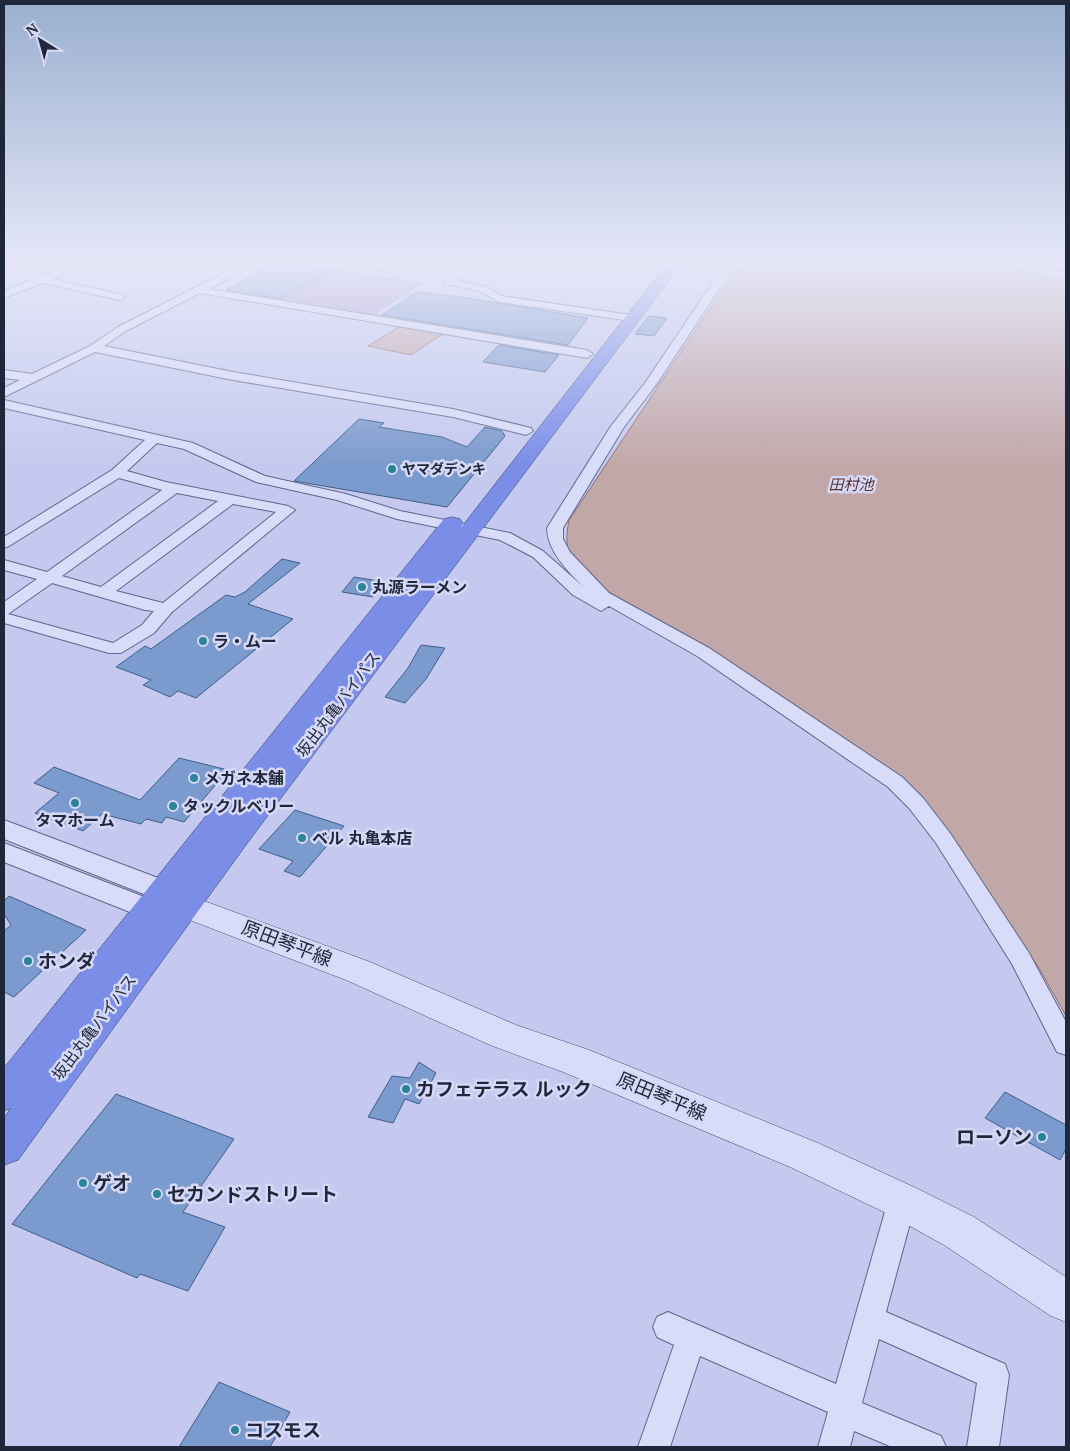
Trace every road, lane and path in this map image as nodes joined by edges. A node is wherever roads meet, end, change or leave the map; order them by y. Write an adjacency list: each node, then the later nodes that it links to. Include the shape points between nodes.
1 (118, 331): 6 (street)
2 (445, 331): 7 (street)
3 (611, 331): 7 (highway, 坂出丸亀バイパス)
4 (614, 331): 17 (highway, 坂出丸亀バイパス)
5 (686, 331): 25 (street, via 618,426 555,528 555,539 583,577 603,596)
6 (94, 348): 9 (street); 12 (street, via 233,376 453,413)
7 (587, 354): 12 (highway, 坂出丸亀バイパス)
8 (4, 374): 9 (street)
9 (30, 378): 10 (street)
10 (4, 392)
11 (4, 404): 13 (street)
12 (526, 431): 17 (highway, 坂出丸亀バイパス)
13 (154, 438): 14 (street); 17 (street, via 188,446 261,479)
14 (117, 473): 15 (street); 18 (street)
15 (174, 488): 16 (street); 20 (street)
16 (230, 499): 21 (street); 22 (street, via 288,510)
17 (461, 529): 25 (street, via 500,535 518,542 538,554 579,592 598,604); 28 (highway, 坂出丸亀バイパス)
18 (4, 543)
19 (4, 566): 20 (street)
20 (49, 578): 21 (street); 23 (street)
21 (105, 592): 22 (street)
22 (166, 608): 24 (street, via 148,629 115,649)
23 (4, 610)
24 (4, 618)
25 (663, 630): 29 (street, via 702,652 895,782 916,803 943,838 1021,958)
26 (4, 830): 28 (street)
27 (4, 852): 28 (street)
28 (166, 902): 30 (highway, 坂出丸亀バイパス); 31 (highway, 坂出丸亀バイパス); 32 (main road, 原田琴平線, via 358,971 503,1035 576,1061 795,1152)
29 (1066, 1045)
30 (4, 1095)
31 (4, 1148)
32 (902, 1201): 33 (main road, 原田琴平線, via 959,1231); 34 (street)
33 (1066, 1301)
34 (869, 1320): 35 (street); 39 (street, via 994,1375)
35 (845, 1408): 36 (street, via 680,1332); 37 (street); 38 (street)
36 (654, 1447)
37 (834, 1447)
38 (930, 1447)
39 (983, 1447)

